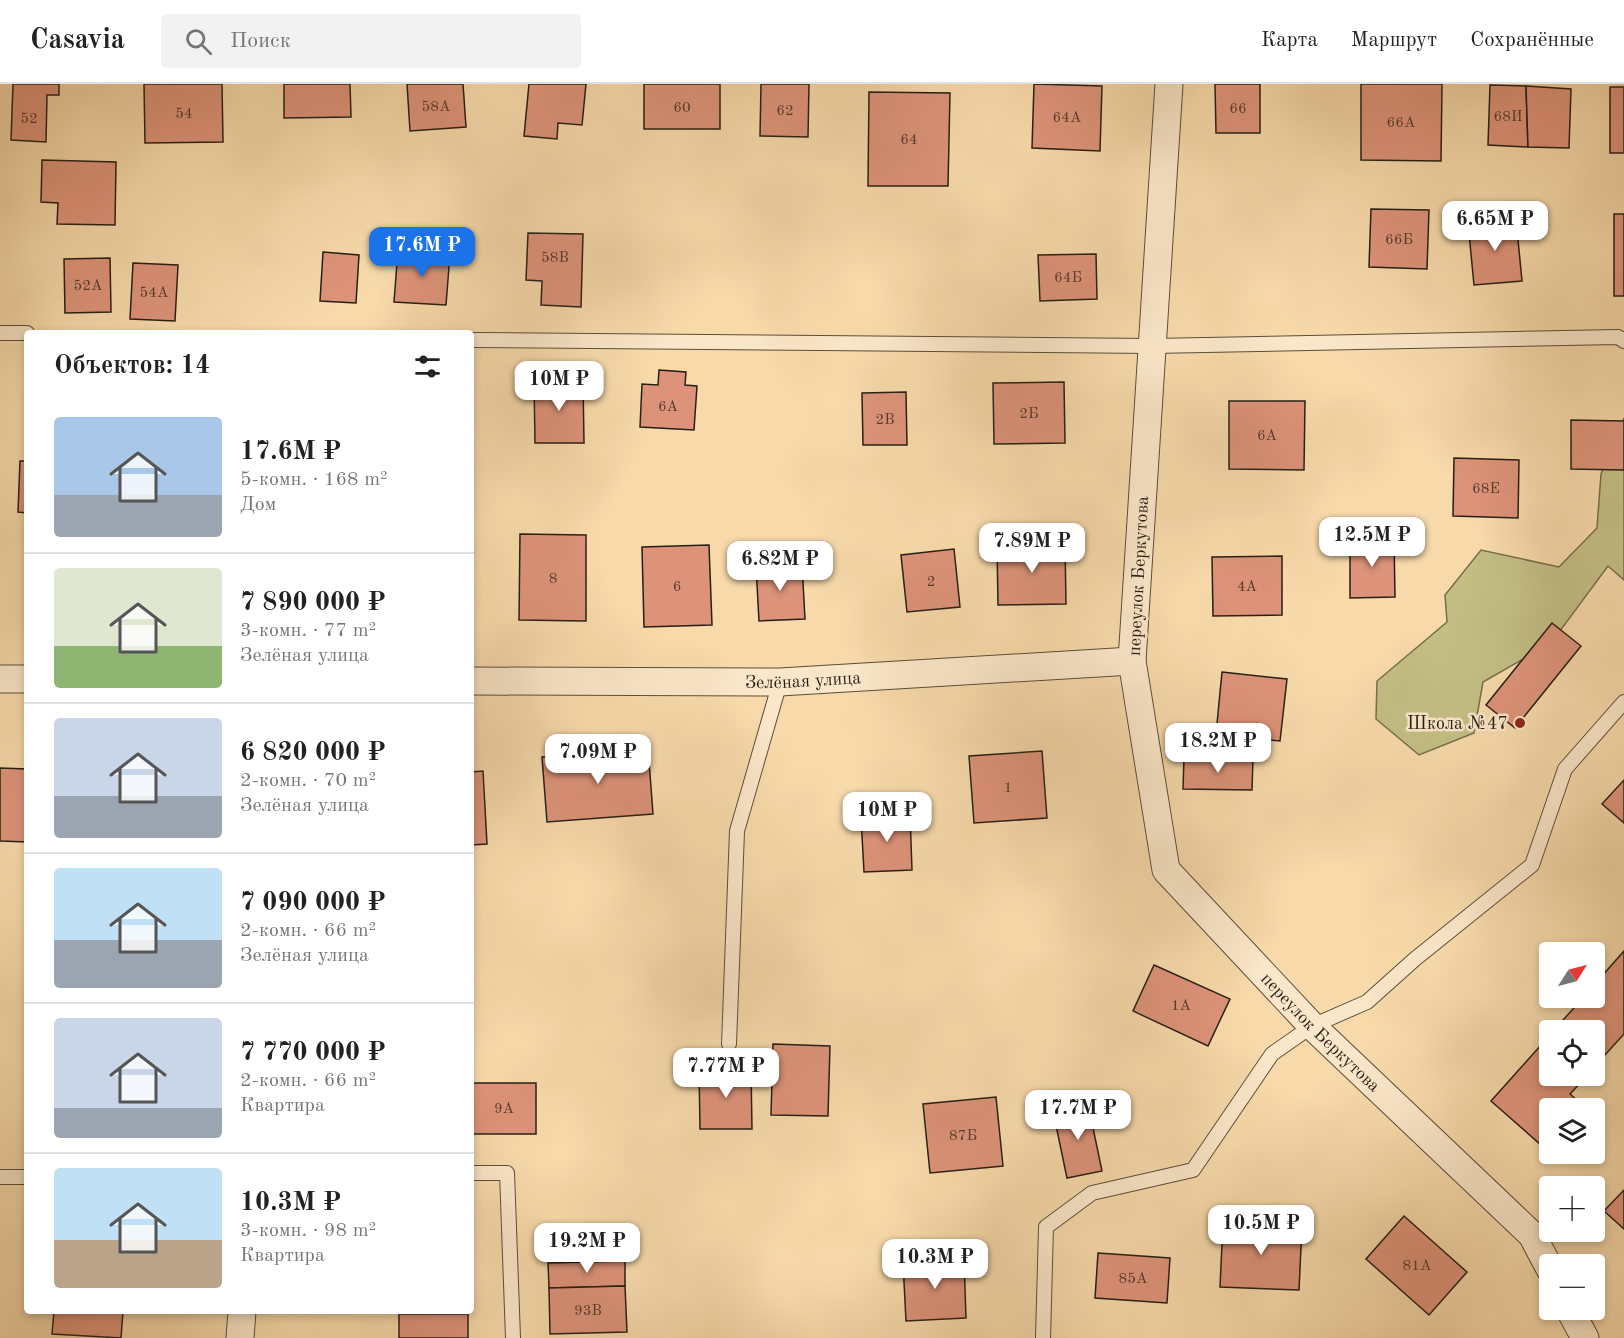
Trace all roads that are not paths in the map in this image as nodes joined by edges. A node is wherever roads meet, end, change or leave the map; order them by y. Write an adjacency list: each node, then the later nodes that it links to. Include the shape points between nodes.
1 (1169, 84): 6 (street, переулок Беркутова)
2 (0, 333): 3 (lane)
3 (24, 333)
4 (474, 340): 6 (lane)
5 (1624, 340): 6 (lane, via 1618,337)
6 (1152, 346): 7 (street, переулок Беркутова)
7 (1132, 661): 11 (street, Зелёная улица); 13 (street, переулок Беркутова, via 1166,870)
8 (0, 679): 9 (street)
9 (24, 679)
10 (474, 681): 11 (street, Зелёная улица)
11 (780, 682): 14 (lane, via 737,831)
12 (1624, 702): 13 (lane, via 1565,769 1532,865 1367,1002)
13 (1312, 1026): 18 (street, переулок Беркутова, via 1532,1235); 23 (lane, via 1272,1054 1192,1170 1092,1194 1046,1227)
14 (729, 1044)
15 (474, 1173): 22 (lane, via 507,1173)
16 (0, 1177): 17 (lane)
17 (24, 1177)
18 (1542, 1254)
19 (242, 1314): 21 (street)
20 (1575, 1320): 24 (street)
21 (240, 1338)
22 (513, 1338)
23 (1043, 1338)
24 (1585, 1338)

